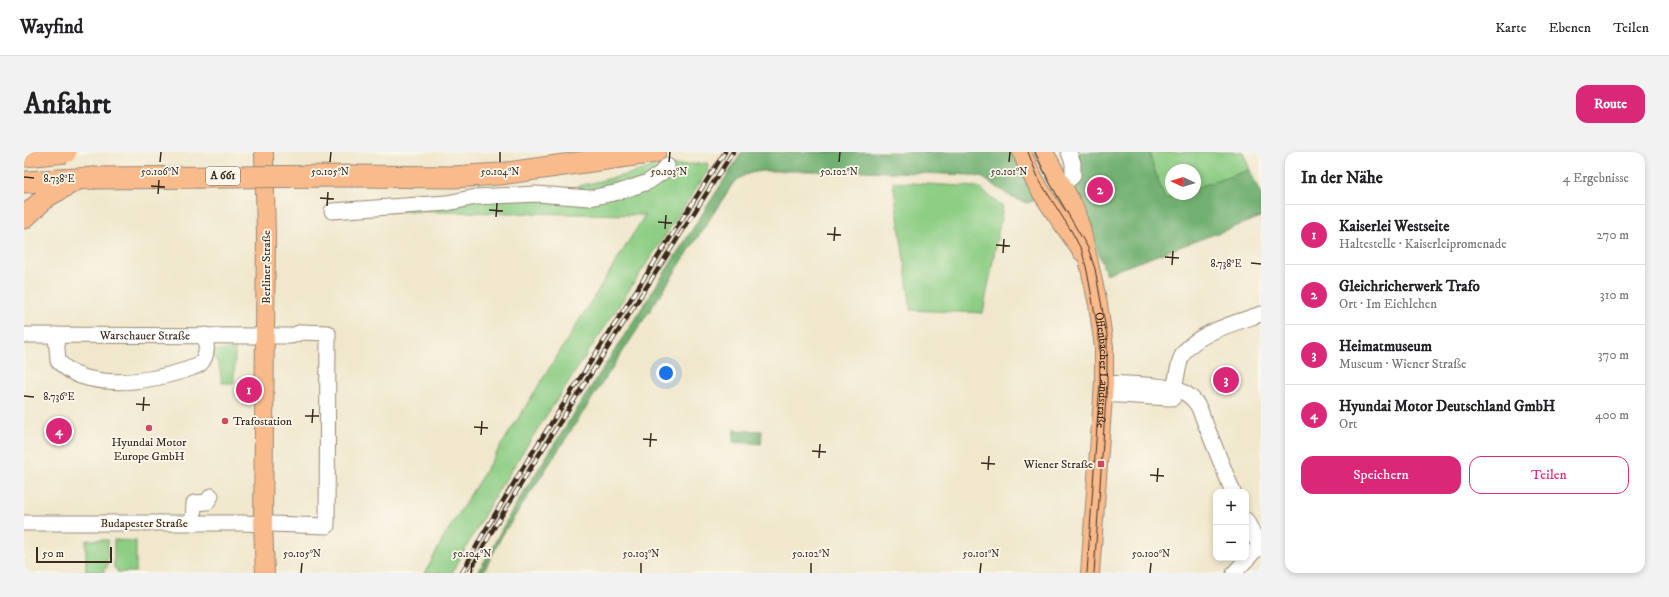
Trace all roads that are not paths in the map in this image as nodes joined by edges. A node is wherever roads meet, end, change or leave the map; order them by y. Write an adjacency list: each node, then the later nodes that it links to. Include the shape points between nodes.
1 (26, 152): 11 (main road)
2 (66, 152): 8 (highway, bridge)
3 (264, 152): 13 (main road, Berliner Straße)
4 (269, 152): 13 (main road, Berliner Straße)
5 (1022, 152): 16 (main road, Offenbacher Landstraße, via 1038,188)
6 (1044, 152): 12 (main road, Offenbacher Landstraße)
7 (1069, 152): 12 (street, via 1073,163 1073,176)
8 (24, 156)
9 (661, 159): 10 (highway, A 661, bridge, via 453,177); 14 (street, via 661,173 648,182 590,198 536,194)
10 (86, 178): 11 (highway, A 661); 15 (highway, A 661, via 46,197)
11 (25, 184)
12 (1062, 186): 16 (main road, Offenbacher Landstraße, via 1074,207)
13 (266, 197): 21 (main road, Berliner Straße)
14 (332, 211)
15 (24, 218)
16 (1089, 263): 23 (main road, Offenbacher Landstraße, via 1102,329)
17 (1261, 314): 24 (street, via 1212,332 1187,348 1181,358)
18 (24, 335): 19 (street, Warschauer Straße)
19 (56, 335): 20 (street, Warschauer Straße); 20 (street, via 58,361 67,369 79,376 114,381 169,375 200,365 207,347)
20 (205, 336): 21 (street, Warschauer Straße)
21 (265, 336): 22 (street, Warschauer Straße, via 291,336 302,340); 29 (main road, Berliner Straße)
22 (328, 336): 29 (street, Budapester Straße, via 327,526)
23 (1103, 388): 24 (street); 34 (main road, Offenbacher Landstraße)
24 (1173, 394): 25 (street, via 1205,421)
25 (1232, 489)
26 (211, 496): 28 (street, via 207,502 194,502)
27 (24, 523): 28 (street, Budapester Straße)
28 (194, 523): 29 (street, Budapester Straße)
29 (263, 524): 32 (main road, via 259,547); 33 (main road)
30 (1248, 525): 31 (street)
31 (1260, 548): 35 (street)
32 (259, 573)
33 (265, 573)
34 (1090, 573)
35 (1234, 573)

